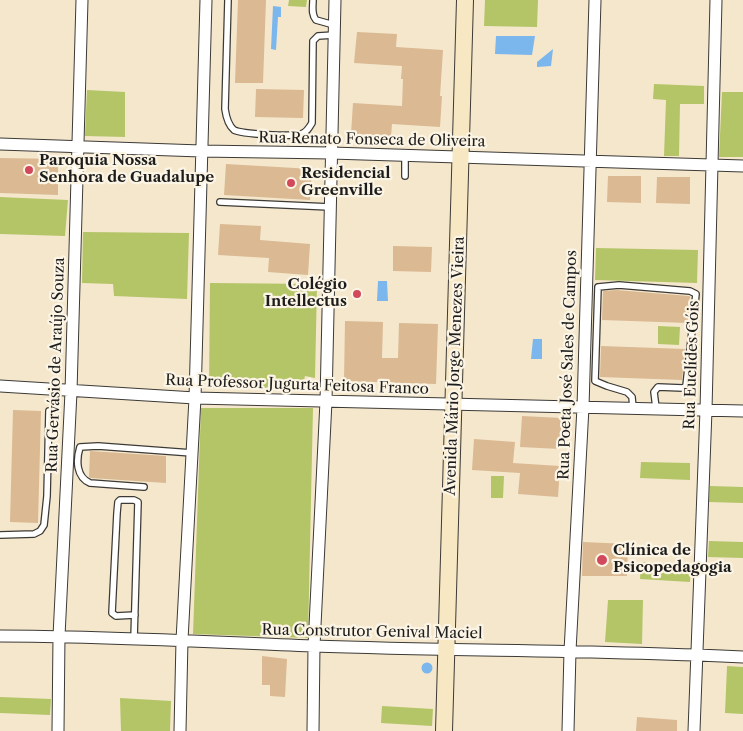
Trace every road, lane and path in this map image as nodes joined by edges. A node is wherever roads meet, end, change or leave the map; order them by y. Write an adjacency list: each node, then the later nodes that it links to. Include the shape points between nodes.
1 (82, 0): 11 (street, Rua Gervásio de Araújo Souza)
2 (206, 0): 12 (street)
3 (228, 0): 9 (lane, via 225,108 234,130 243,133 294,135 306,132 312,123 313,41)
4 (313, 0): 9 (lane, via 314,18)
5 (335, 0): 9 (street)
6 (465, 0): 15 (street, Avenida Mário Jorge Menezes Vieira)
7 (594, 0): 16 (street, Rua Poeta José Sales de Campos)
8 (716, 0): 17 (street, Rua Euclídes Góis)
9 (334, 30): 13 (street)
10 (0, 144): 11 (street, Rua Renato Fonseca de Oliveira)
11 (79, 147): 12 (street, Rua Renato Fonseca de Oliveira); 23 (street, Rua Gervásio de Araújo Souza)
12 (201, 151): 13 (street, Rua Renato Fonseca de Oliveira); 24 (street)
13 (330, 152): 14 (street, Rua Renato Fonseca de Oliveira); 21 (street)
14 (405, 156): 15 (street, Rua Renato Fonseca de Oliveira); 19 (lane)
15 (461, 157): 16 (street, Rua Renato Fonseca de Oliveira); 26 (street, Avenida Mário Jorge Menezes Vieira)
16 (590, 161): 17 (street, Rua Renato Fonseca de Oliveira); 27 (street, Rua Poeta José Sales de Campos)
17 (712, 166): 18 (street, Rua Renato Fonseca de Oliveira); 30 (street, Rua Euclídes Góis)
18 (743, 166)
19 (405, 176)
20 (220, 202): 21 (lane)
21 (330, 206): 25 (street)
22 (0, 386): 23 (street, Rua Professor Jugurta Feitosa Franco)
23 (71, 392): 24 (street, Rua Professor Jugurta Feitosa Franco); 38 (street, Rua Gervásio de Araújo Souza)
24 (195, 398): 25 (street, Rua Professor Jugurta Feitosa Franco); 33 (street)
25 (326, 402): 26 (street, Rua Professor Jugurta Feitosa Franco); 41 (street)
26 (455, 404): 27 (street, Rua Professor Jugurta Feitosa Franco); 42 (street, Avenida Mário Jorge Menezes Vieira)
27 (583, 407): 28 (street, Rua Professor Jugurta Feitosa Franco); 43 (street, Rua Poeta José Sales de Campos)
28 (633, 408): 29 (street, Rua Professor Jugurta Feitosa Franco); 29 (lane, via 632,397 627,392 595,381 598,287 618,284 696,294 686,386 658,387 654,392)
29 (656, 408): 30 (street, Rua Professor Jugurta Feitosa Franco)
30 (706, 410): 32 (street, Rua Professor Jugurta Feitosa Franco); 44 (street, Rua Euclídes Góis)
31 (49, 411): 35 (lane, via 44,525 34,534)
32 (743, 411)
33 (192, 452): 34 (lane, via 98,446 80,448 78,469 84,480); 40 (street)
34 (144, 487)
35 (0, 535)
36 (135, 615): 36 (lane, via 138,502 120,500 112,613 116,616); 39 (lane)
37 (0, 636): 38 (street, Rua Construtor Genival Maciel)
38 (59, 636): 39 (street, Rua Construtor Genival Maciel); 46 (street, Rua Gervásio de Araújo Souza)
39 (134, 638): 40 (street, Rua Construtor Genival Maciel)
40 (182, 640): 41 (street, Rua Construtor Genival Maciel); 47 (street)
41 (314, 646): 42 (street, Rua Construtor Genival Maciel); 48 (street)
42 (446, 648): 43 (street, Rua Construtor Genival Maciel); 49 (street, Avenida Mário Jorge Menezes Vieira)
43 (570, 651): 44 (street, Rua Construtor Genival Maciel); 50 (street, Rua Poeta José Sales de Campos)
44 (696, 655): 45 (street, Rua Construtor Genival Maciel); 51 (street, Rua Euclídes Góis)
45 (743, 657)
46 (58, 731)
47 (180, 731)
48 (313, 731)
49 (444, 731)
50 (568, 731)
51 (694, 731)

